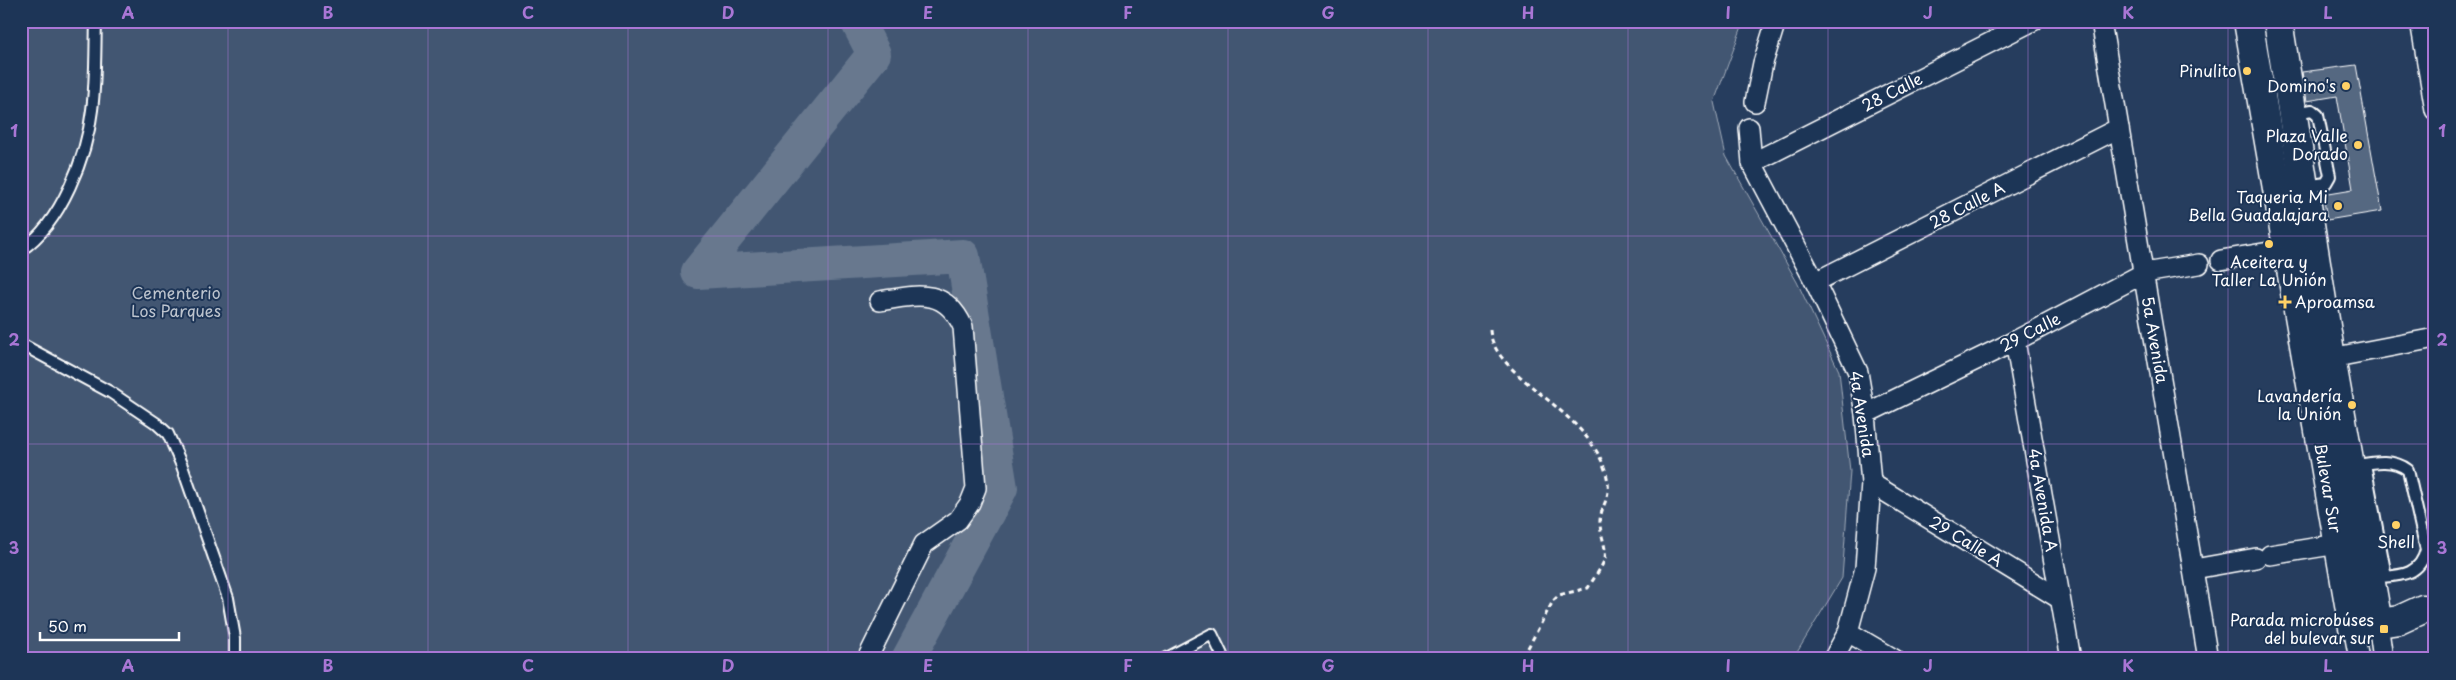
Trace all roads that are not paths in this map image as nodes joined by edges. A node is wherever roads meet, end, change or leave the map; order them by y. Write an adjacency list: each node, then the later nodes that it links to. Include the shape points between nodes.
1 (96, 21): 14 (lane, via 92,111 83,150 69,189 48,225)
2 (1776, 21): 8 (street)
3 (2032, 21): 12 (street, 28 Calle)
4 (2101, 21): 11 (street, 5a Avenida)
5 (2248, 21): 13 (main road, Bulevar Sur)
6 (2278, 21): 23 (main road, Bulevar Sur)
7 (2420, 21): 9 (street)
8 (1755, 102)
9 (2435, 110)
10 (1750, 128): 12 (street, 4a Avenida)
11 (2119, 128): 17 (street, 5a Avenida); 18 (street, 28 Calle A)
12 (1752, 163): 18 (street, 4a Avenida)
13 (2287, 249): 15 (street); 27 (main road, Bulevar Sur)
14 (21, 250)
15 (2221, 260)
16 (2199, 264): 17 (street, 29 Calle)
17 (2144, 273): 21 (street, 29 Calle); 28 (street, 5a Avenida)
18 (1815, 282): 24 (street, 4a Avenida, via 1858,372)
19 (880, 301): 35 (street, via 919,294 939,299 956,311 962,326 976,488 958,520 924,544)
20 (2435, 338): 23 (street)
21 (2015, 341): 24 (street, 29 Calle); 30 (street, 4a Avenida A)
22 (21, 344): 34 (lane, via 110,392 168,434 228,598)
23 (2331, 358): 25 (main road, Bulevar Sur)
24 (1865, 414): 26 (street, 4a Avenida)
25 (2358, 465): 29 (main road, Bulevar Sur); 29 (lane, via 2381,462 2400,464 2408,470 2426,550 2423,562 2410,573)
26 (1871, 483): 30 (street, 29 Calle A); 33 (street, 4a Avenida, via 1865,568)
27 (2338, 544): 28 (street); 29 (main road, Bulevar Sur)
28 (2194, 569): 41 (street, 5a Avenida)
29 (2369, 587): 31 (main road); 32 (main road, Bulevar Sur)
30 (2060, 598): 40 (street, 4a Avenida A)
31 (2429, 611): 32 (main road)
32 (2366, 625): 42 (street, Bulevar Sur); 43 (street, Bulevar Sur)
33 (1848, 632): 38 (street, 4a Avenida); 39 (street)
34 (235, 659)
35 (867, 659)
36 (1165, 659): 37 (lane, via 1212,634)
37 (1224, 659)
38 (1833, 659)
39 (1894, 659)
40 (2071, 659)
41 (2208, 659)
42 (2359, 659)
43 (2383, 659)

